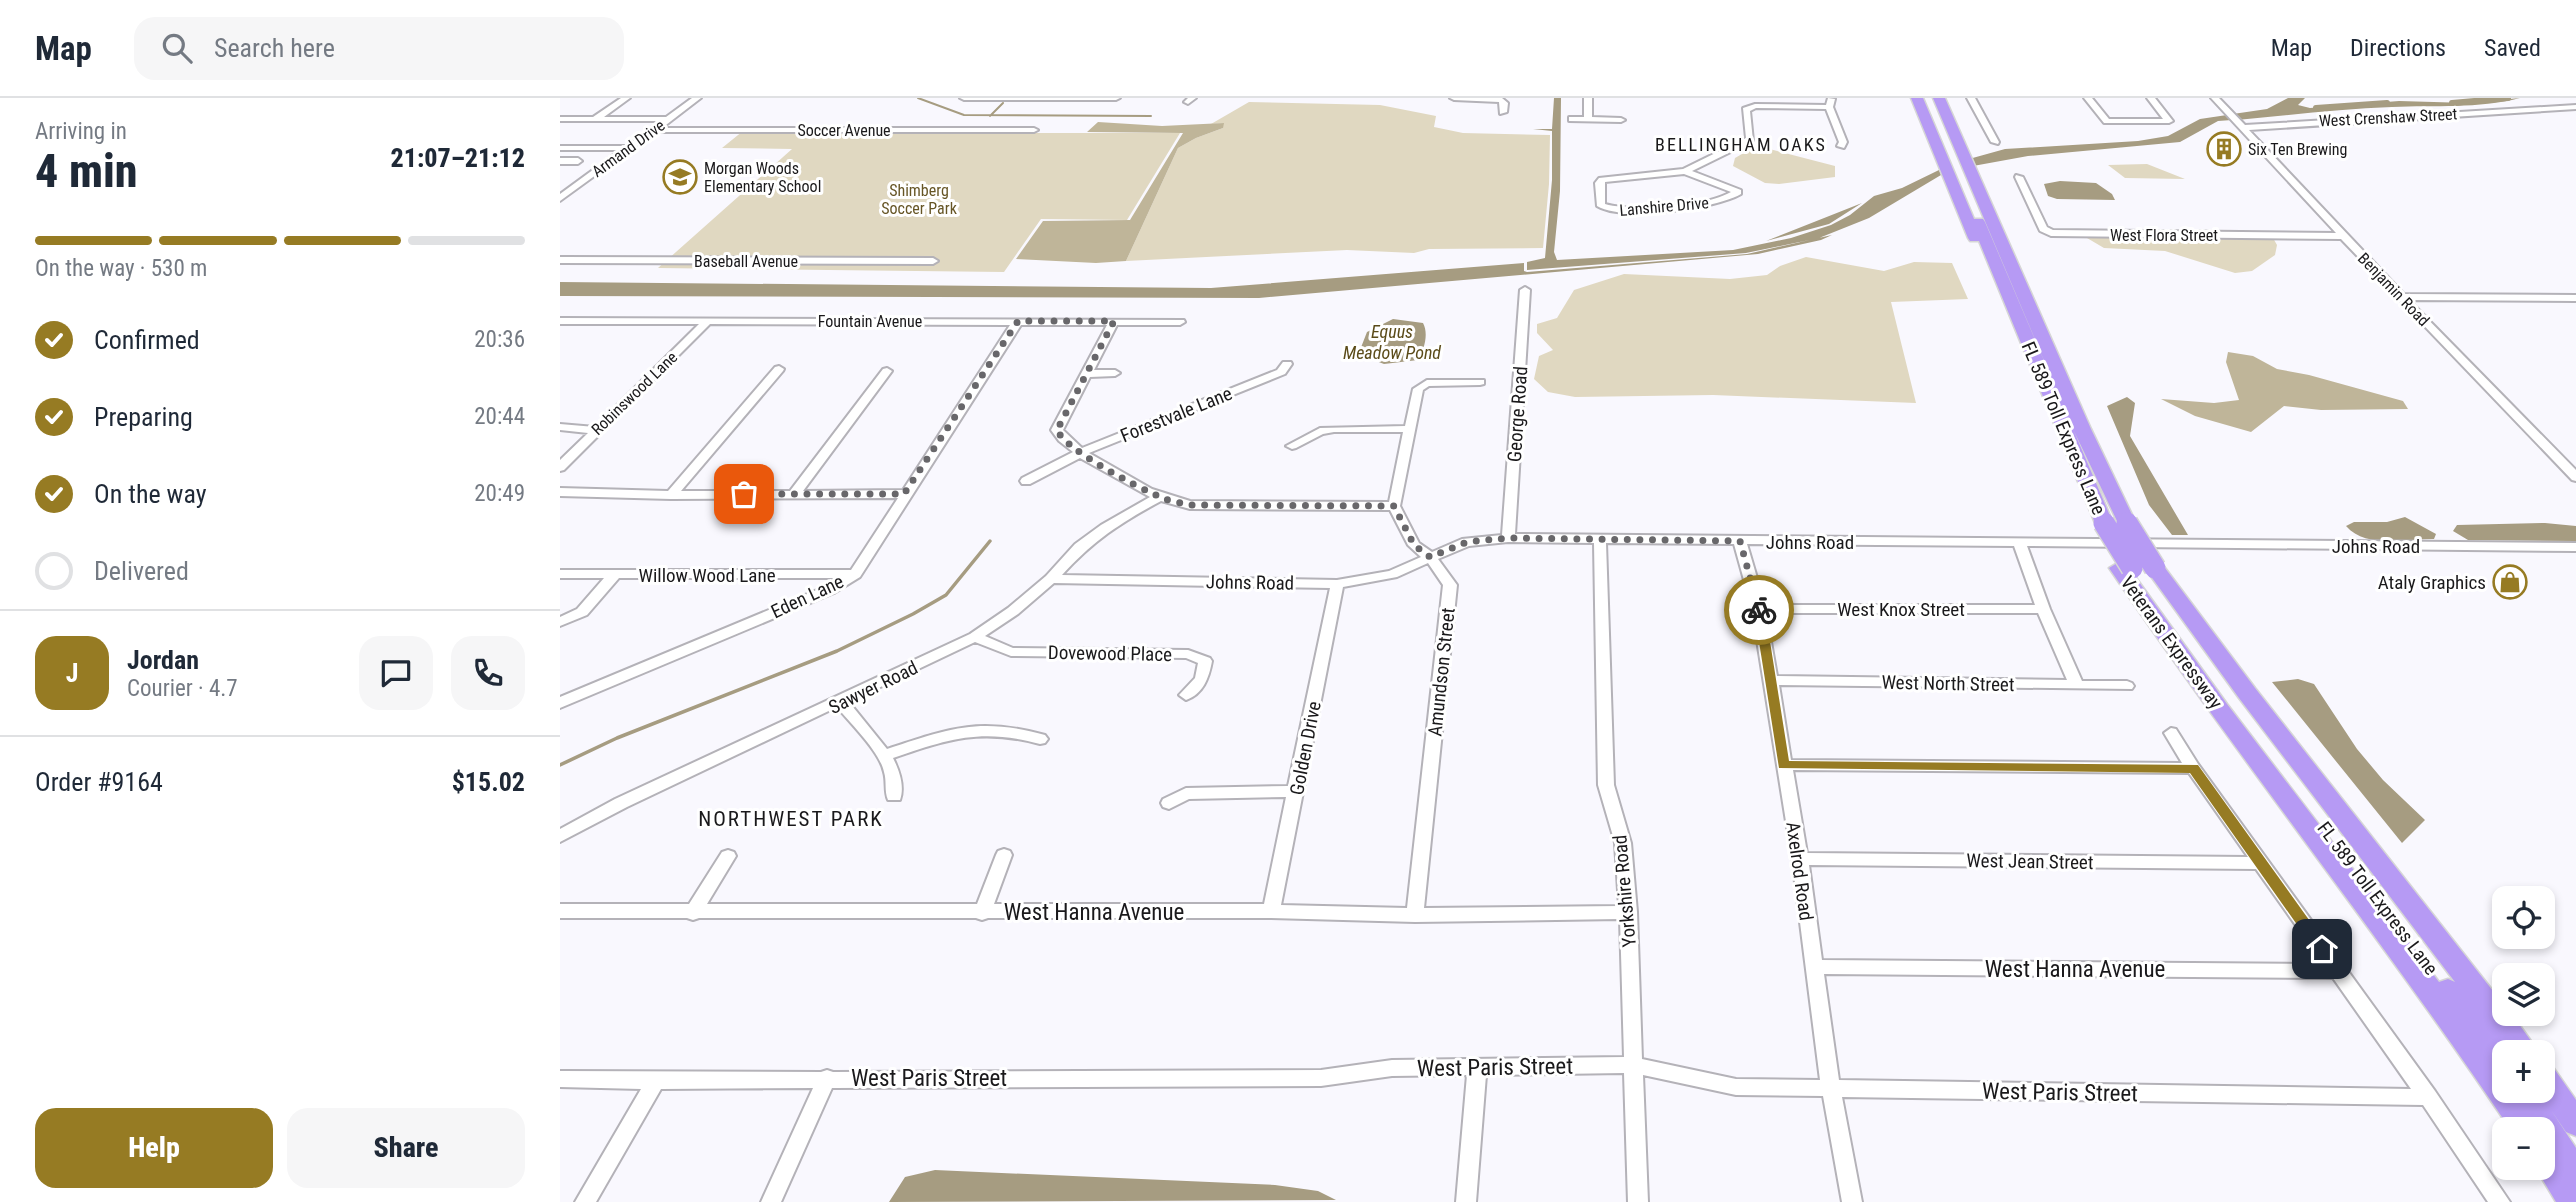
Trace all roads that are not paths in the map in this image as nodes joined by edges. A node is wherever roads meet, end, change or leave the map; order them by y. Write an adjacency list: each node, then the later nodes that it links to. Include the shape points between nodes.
1 (626, 98): 20 (street)
2 (697, 98): 21 (street, Armand Drive)
3 (964, 98): 15 (street)
4 (1116, 98): 15 (street)
5 (1454, 98): 18 (street, via 1501,100)
6 (1588, 98): 23 (street)
7 (1917, 98): 33 (highway, Veterans Expressway)
8 (1924, 98): 33 (highway)
9 (1933, 98): 28 (highway)
10 (1939, 98): 28 (highway, Veterans Expressway)
11 (1971, 98): 29 (street)
12 (2088, 98): 13 (street, via 2106,121 2169,121)
13 (2151, 98)
14 (2216, 98): 25 (street, Benjamin Road)
15 (1050, 99)
16 (1830, 102): 30 (street, via 1843,142); 36 (street, Lanshire Drive, via 1745,110 1750,139)
17 (2576, 107): 25 (street, West Crenshaw Street)
18 (1503, 112)
19 (560, 118): 20 (street)
20 (595, 119): 21 (street)
21 (668, 119): 26 (street, Armand Drive)
22 (1572, 119): 23 (street)
23 (1588, 120): 24 (street)
24 (1621, 120)
25 (2239, 125): 40 (street, Benjamin Road)
26 (653, 130): 27 (street, Soccer Avenue); 32 (street, Armand Drive)
27 (1034, 130)
28 (1954, 133): 37 (highway, Veterans Expressway, via 1963,153)
29 (1994, 142)
30 (1840, 146)
31 (560, 148): 32 (street)
32 (628, 148): 39 (street, Armand Drive)
33 (1946, 158): 37 (highway, Veterans Expressway)
34 (560, 161): 35 (street)
35 (578, 161)
36 (1685, 171): 36 (street, Lanshire Drive, via 1738,192 1701,204 1618,211 1601,206 1602,180)
37 (1961, 177): 71 (highway, Veterans Expressway, via 2062,459); 78 (highway, Veterans Expressway, bridge, via 2127,523)
38 (2018, 177): 40 (street, West Flora Street, via 2043,229 2051,233)
39 (560, 198)
40 (2343, 236): 44 (street, Benjamin Road)
41 (560, 260): 42 (street, Baseball Avenue)
42 (933, 261)
43 (1525, 290): 72 (street, George Road)
44 (2401, 297): 45 (street); 63 (street, Benjamin Road)
45 (2576, 298)
46 (709, 320): 47 (street, Fountain Avenue); 48 (street, Fountain Avenue); 59 (street, Robinswood Lane)
47 (560, 321)
48 (1018, 321): 49 (street, Fountain Avenue); 67 (street, Eden Lane)
49 (1114, 321): 50 (street, Fountain Avenue); 55 (street)
50 (1180, 322)
51 (1287, 364): 61 (street, Forestvale Lane, via 1269,377)
52 (779, 369): 68 (street)
53 (887, 371): 66 (street)
54 (1115, 373): 55 (street)
55 (1086, 374): 61 (street, via 1057,430 1060,438)
56 (1480, 382): 58 (street, via 1427,383 1418,389)
57 (560, 427): 59 (street)
58 (1411, 429): 60 (street, via 1334,429); 70 (street)
59 (595, 430): 62 (street, Robinswood Lane)
60 (1292, 446)
61 (1080, 453): 64 (street, Forestvale Lane); 69 (street)
62 (560, 467)
63 (2576, 477)
64 (1026, 481)
65 (560, 492): 68 (street)
66 (793, 494): 67 (street); 68 (street)
67 (904, 494): 80 (street, Eden Lane)
68 (670, 495)
69 (1160, 497): 70 (street, via 1190,505); 82 (street, Sawyer Road, via 1105,528)
70 (1394, 506): 77 (street, Amundson Street, via 1414,545)
71 (2099, 523): 78 (highway, FL 589 Toll Express Lane, bridge)
72 (1508, 538): 73 (street, Johns Road); 77 (street, Johns Road, via 1467,542)
73 (1600, 541): 74 (street, Johns Road); 109 (street, Yorkshire Road, via 1606,785 1623,843)
74 (1740, 541): 75 (street, Johns Road); 84 (street, Axelrod Road)
75 (2020, 544): 76 (street, Johns Road); 85 (street)
76 (2576, 547)
77 (1430, 557): 83 (street, Johns Road, via 1392,574); 112 (street, Amundson Street, via 1450,585)
78 (2135, 568): 115 (highway, Veterans Expressway, via 2248,693); 116 (highway, FL 589 Toll Express Lane); 126 (highway, Veterans Expressway, via 2174,647)
79 (560, 574): 81 (street, Willow Wood Lane)
80 (855, 574): 81 (street, Willow Wood Lane); 93 (street, Eden Lane, via 829,590)
81 (614, 575): 86 (street, via 582,612)
82 (1051, 579): 83 (street, Johns Road); 87 (street, Sawyer Road)
83 (1337, 584): 99 (street, Golden Drive)
84 (1759, 609): 85 (street, West Knox Street); 88 (street, Axelrod Road)
85 (2043, 609): 89 (street)
86 (560, 622)
87 (975, 637): 91 (street, Dovewood Place, via 1011,652 1188,654 1205,661 1202,678); 92 (street, Sawyer Road)
88 (1769, 680): 89 (street, West North Street); 97 (street, Axelrod Road)
89 (2076, 684): 90 (street, West North Street)
90 (2127, 686)
91 (1186, 695)
92 (841, 702): 96 (street); 102 (street, Sawyer Road, via 621,803)
93 (560, 703)
94 (2171, 733): 98 (street)
95 (1040, 739): 96 (street, via 1017,731 964,730)
96 (884, 755): 100 (street, via 892,771)
97 (1784, 765): 98 (street); 105 (street, Axelrod Road)
98 (2193, 768): 106 (street)
99 (1297, 791): 101 (street, via 1186,794); 108 (street, Golden Drive)
100 (894, 796)
101 (1169, 803)
102 (560, 836)
103 (1004, 855): 111 (street)
104 (728, 856): 110 (street)
105 (1800, 859): 106 (street, West Jean Street); 113 (street, Axelrod Road)
106 (2261, 863): 114 (street)
107 (560, 911): 110 (street, West Hanna Avenue)
108 (1271, 911): 111 (street, West Hanna Avenue); 112 (street, West Hanna Avenue)
109 (1628, 912): 112 (street, West Hanna Avenue); 117 (street, Yorkshire Road)
110 (693, 913): 111 (street, West Hanna Avenue)
111 (982, 913)
112 (1415, 915)
113 (1813, 967): 114 (street, West Hanna Avenue); 122 (street, Axelrod Road)
114 (2337, 971): 124 (street)
115 (2516, 1040)
116 (2492, 1051)
117 (1633, 1065): 118 (street, West Paris Street); 122 (street, West Paris Street, via 1736,1087); 133 (street, Yorkshire Road)
118 (1476, 1068): 119 (street, West Paris Street, via 1392,1068 1321,1078); 132 (street)
119 (827, 1078): 121 (street, West Paris Street); 131 (street)
120 (560, 1079): 121 (street, West Paris Street)
121 (656, 1081): 130 (street)
122 (1831, 1089): 124 (street, West Paris Street); 134 (street, Axelrod Road)
123 (2555, 1093): 127 (highway)
124 (2428, 1097): 135 (street)
125 (2530, 1103): 129 (highway)
126 (2519, 1117)
127 (2576, 1123)
128 (2555, 1173): 136 (highway)
129 (2576, 1173)
130 (585, 1202)
131 (771, 1202)
132 (1466, 1202)
133 (1638, 1202)
134 (1852, 1202)
135 (2500, 1202)
136 (2573, 1202)

